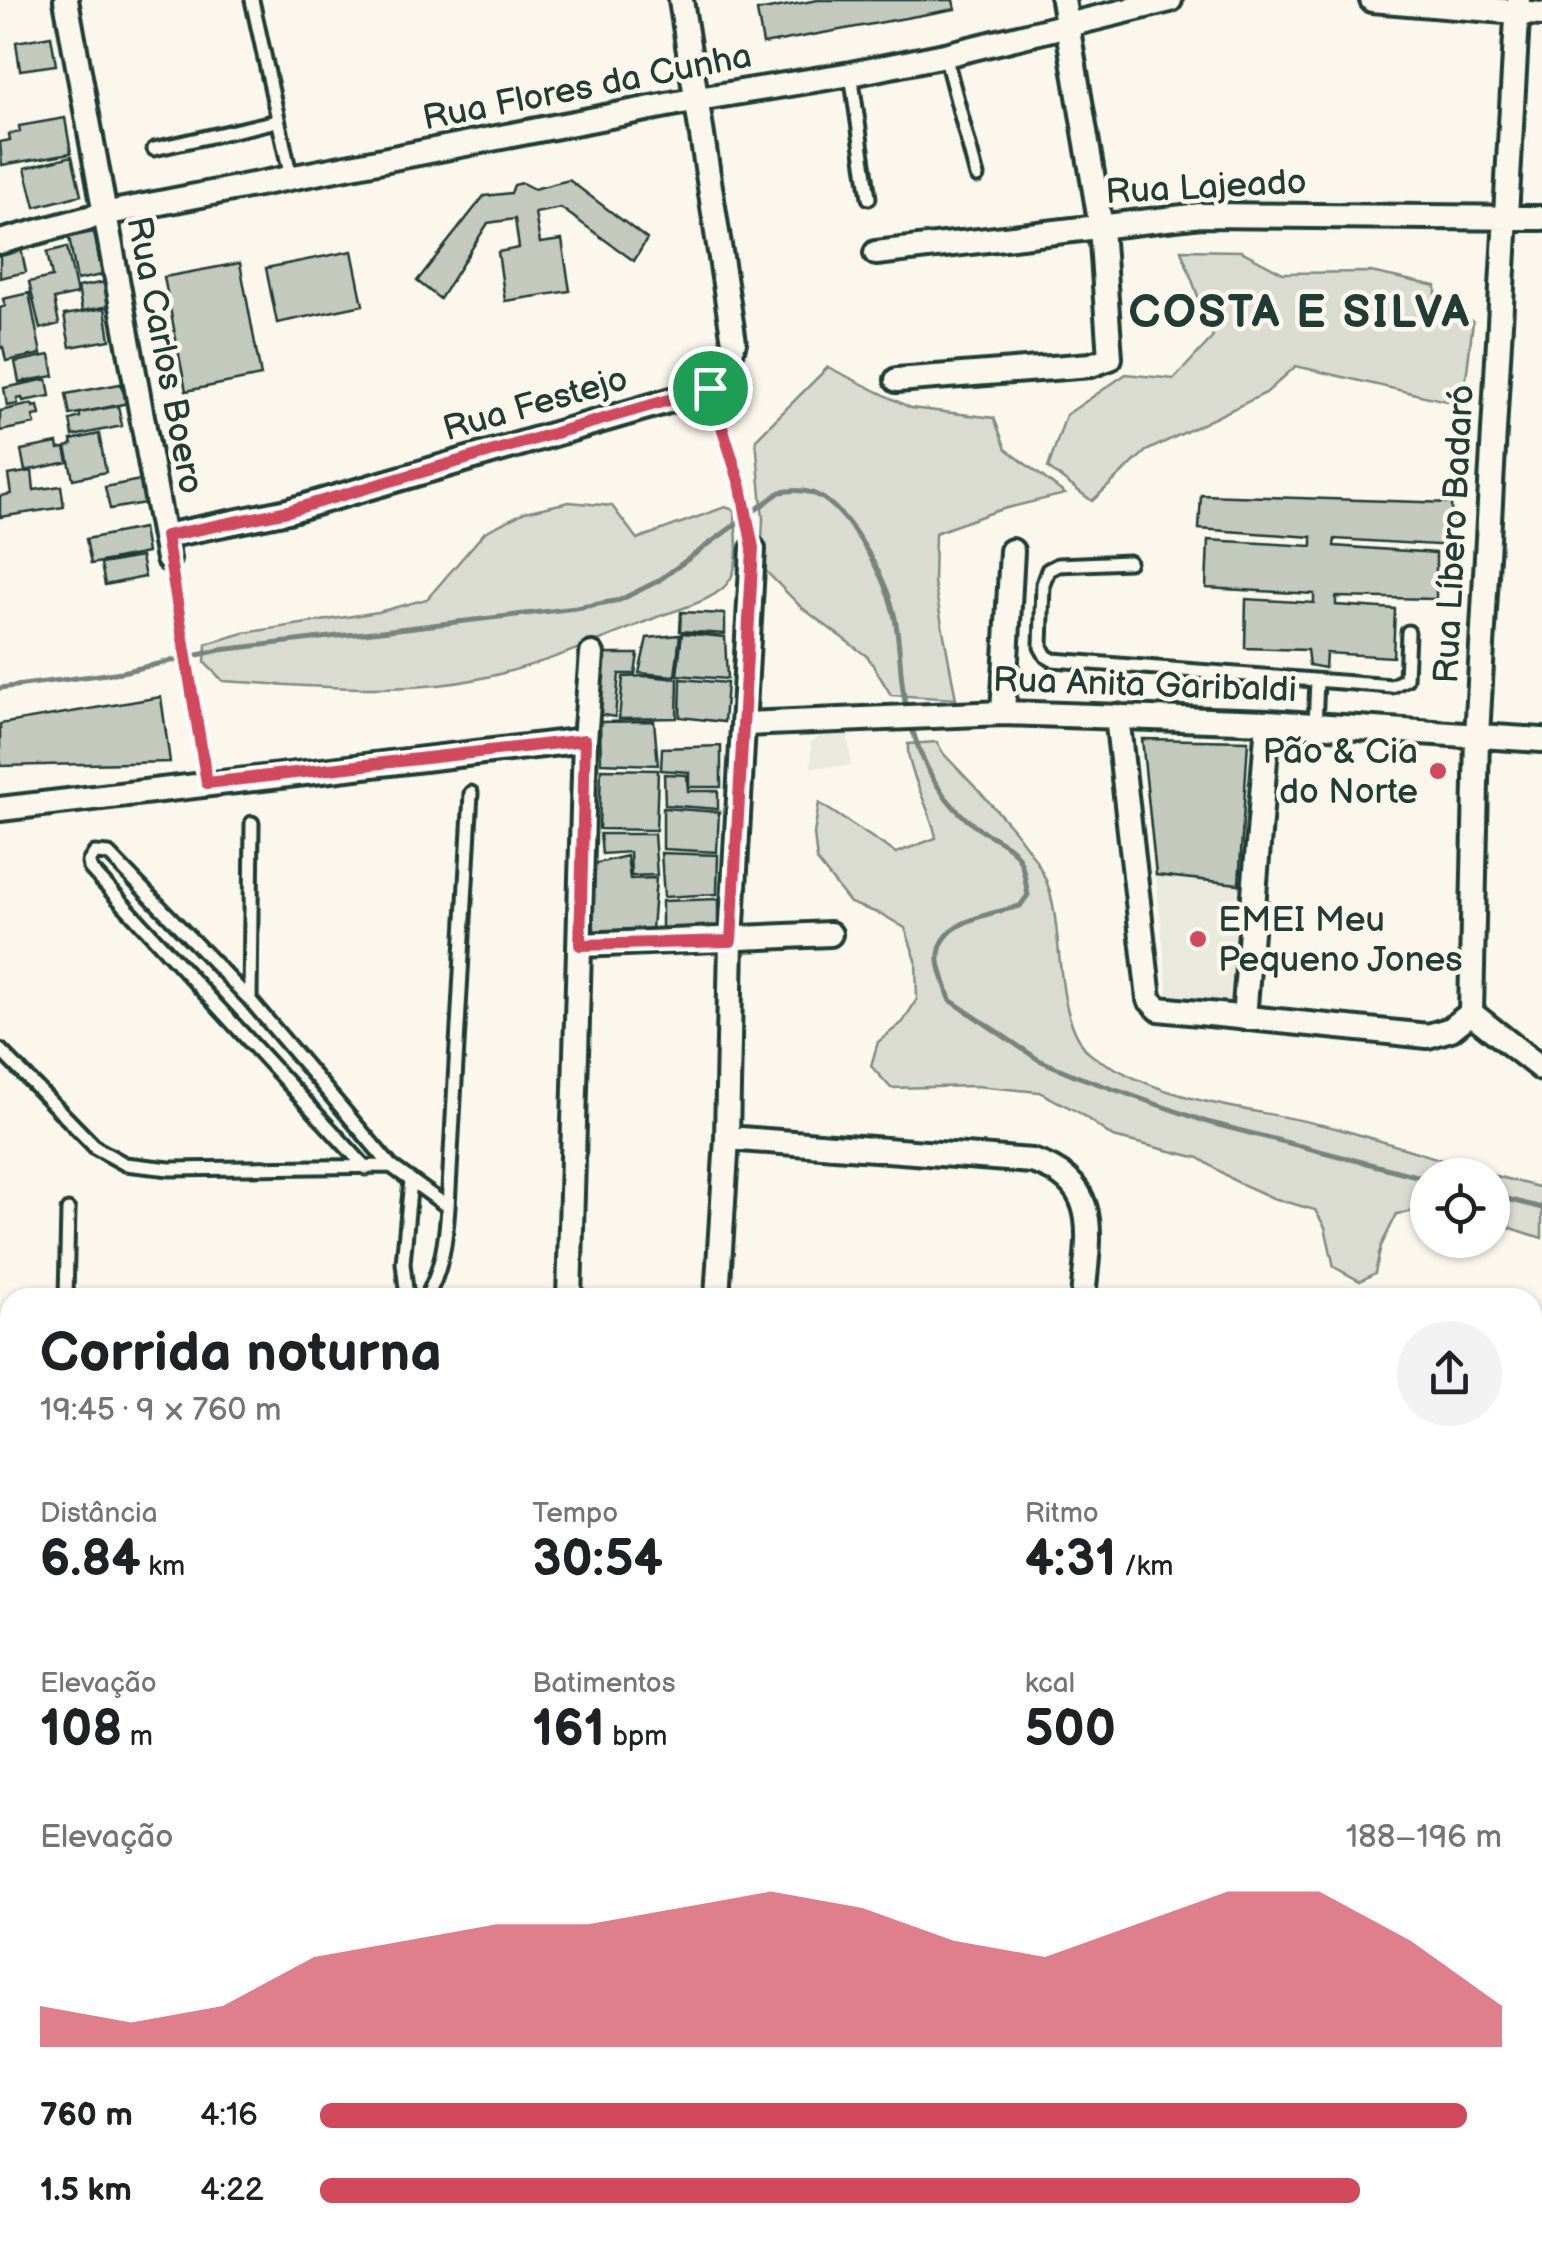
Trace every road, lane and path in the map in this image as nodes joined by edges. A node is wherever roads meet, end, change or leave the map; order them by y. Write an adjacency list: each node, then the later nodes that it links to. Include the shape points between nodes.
1 (66, 0): 18 (street, Rua Carlos Boero)
2 (252, 0): 13 (lane)
3 (681, 0): 12 (street)
4 (1063, 0): 9 (street)
5 (1170, 0): 9 (street, Rua Flores da Cunha)
6 (1372, 0): 7 (street)
7 (1518, 6): 8 (street); 19 (street, Rua Líbero Badaró)
8 (1542, 14)
9 (1068, 26): 10 (street, Rua Flores da Cunha); 21 (street)
10 (945, 55): 11 (street, Rua Flores da Cunha); 15 (lane)
11 (851, 74): 12 (street, Rua Flores da Cunha); 17 (lane)
12 (698, 99): 16 (street, Rua Flores da Cunha); 25 (street, via 734,342 724,377)
13 (277, 121): 14 (lane); 16 (lane)
14 (154, 149)
15 (977, 176)
16 (292, 178): 18 (street, Rua Flores da Cunha)
17 (869, 198)
18 (104, 214): 22 (street, Rua Flores da Cunha); 26 (street, Rua Carlos Boero)
19 (1506, 216): 20 (street, Rua Lajeado); 21 (street, Rua Lajeado, via 1201,215); 38 (street, Rua Líbero Badaró)
20 (1542, 218)
21 (1101, 227): 23 (street, Rua Lajeado); 24 (street, via 1110,358 1091,365)
22 (8, 240)
23 (876, 254)
24 (896, 380)
25 (710, 388): 26 (street, Rua Festejo); 27 (path)
26 (167, 548): 41 (path)
27 (753, 548): 36 (street)
28 (1012, 551): 33 (street)
29 (1130, 562): 32 (lane, via 1048,570 1042,584 1046,656)
30 (1408, 632): 32 (lane, via 1406,679 1400,683)
31 (592, 654): 39 (street)
32 (1317, 680): 37 (lane)
33 (1003, 713): 34 (street, Rua Anita Garibaldi); 36 (street, Rua Anita Garibaldi)
34 (1116, 716): 35 (street, Rua Anita Garibaldi); 50 (street, via 1149,999 1167,1012)
35 (1268, 722): 37 (street, Rua Anita Garibaldi); 50 (street)
36 (745, 724): 46 (street)
37 (1316, 724): 38 (street, Rua Anita Garibaldi)
38 (1477, 736): 40 (street, Rua Anita Garibaldi); 49 (street, Rua Líbero Badaró)
39 (585, 740): 41 (street); 47 (street)
40 (1542, 740)
41 (207, 783): 43 (street)
42 (472, 794): 57 (lane)
43 (0, 809)
44 (252, 823): 48 (lane)
45 (830, 934): 46 (street)
46 (731, 941): 47 (street); 53 (street)
47 (580, 945): 62 (street)
48 (250, 1000): 54 (lane); 55 (lane, via 109,854 91,857 90,868)
49 (1471, 1013): 50 (street, via 1451,1030 1428,1036); 52 (street)
50 (1244, 1018)
51 (0, 1050): 55 (lane, via 96,1148 125,1164)
52 (1542, 1069)
53 (727, 1138): 63 (street); 64 (street, via 1052,1167 1073,1184 1090,1220)
54 (390, 1166): 55 (lane); 56 (lane)
55 (366, 1168)
56 (410, 1180): 57 (lane); 60 (lane)
57 (448, 1207): 61 (lane)
58 (68, 1210): 59 (lane)
59 (66, 1288)
60 (406, 1288)
61 (432, 1288)
62 (569, 1288)
63 (718, 1288)
64 (1085, 1288)

